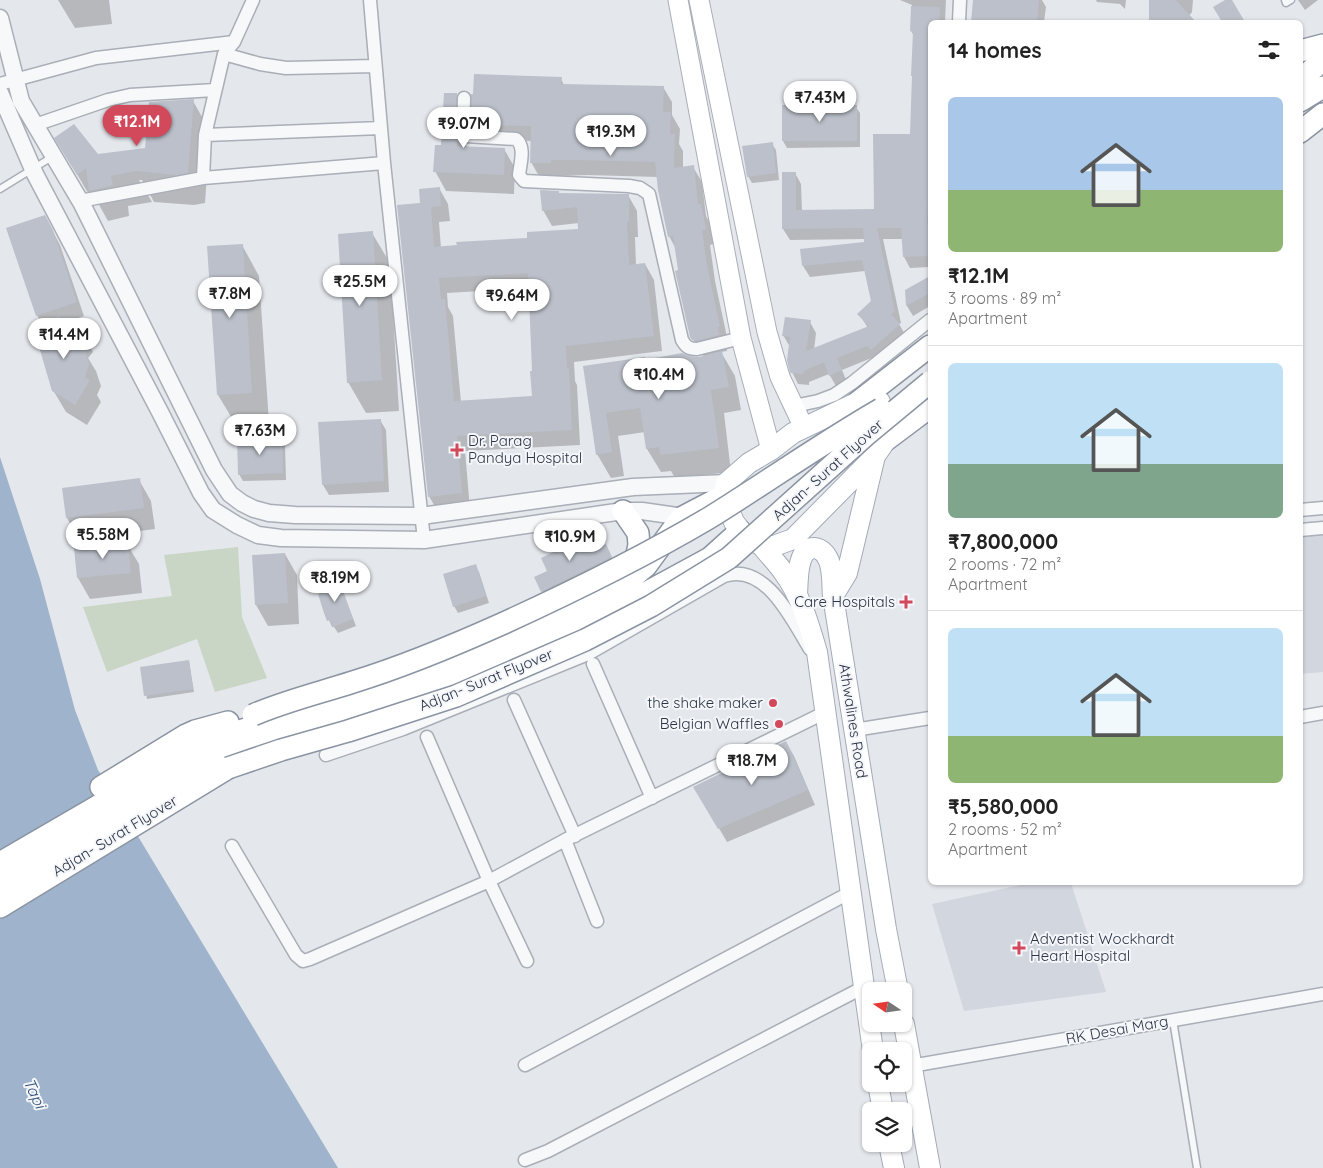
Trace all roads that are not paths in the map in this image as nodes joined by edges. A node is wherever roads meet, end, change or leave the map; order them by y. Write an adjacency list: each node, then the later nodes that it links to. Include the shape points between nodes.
1 (253, 0): 10 (street)
2 (370, 0): 15 (street)
3 (678, 0): 35 (main road)
4 (699, 0): 40 (main road, via 767,332 780,377)
5 (960, 0): 9 (street)
6 (1285, 0): 7 (lane)
7 (1291, 0)
8 (0, 18): 17 (street)
9 (959, 20)
10 (234, 42): 13 (street); 17 (street, via 96,58)
11 (1323, 45): 12 (highway)
12 (1303, 50)
13 (224, 54): 15 (street, via 286,68); 19 (street)
14 (1323, 60): 16 (highway)
15 (375, 66): 25 (street)
16 (1303, 77)
17 (8, 82): 24 (street)
18 (1323, 87): 22 (highway)
19 (214, 90): 24 (street, via 130,95); 27 (street)
20 (0, 93): 30 (street)
21 (464, 98): 35 (street, via 465,136 516,139 520,142 519,175 524,181 629,186 649,194 682,340 691,349 697,349)
22 (1303, 99)
23 (1323, 114): 26 (highway)
24 (35, 125): 28 (street)
25 (381, 128): 27 (street); 29 (street)
26 (1303, 130)
27 (204, 135): 31 (street)
28 (53, 156): 30 (lane); 33 (street)
29 (384, 164): 31 (street); 49 (street)
30 (33, 169): 32 (lane); 54 (street, via 200,494 213,510 258,535)
31 (204, 178): 33 (street)
32 (0, 189)
33 (80, 201): 49 (street, via 214,470 230,494 254,509 269,513)
34 (928, 322): 40 (street, via 834,395)
35 (741, 338): 44 (main road)
36 (928, 348): 39 (highway)
37 (928, 375): 73 (highway, Adjan- Surat Flyover, bridge, via 888,405 708,518 605,575 423,658 195,731)
38 (928, 384): 78 (highway, Adjan- Surat Flyover, bridge, via 729,558 651,606 585,640 456,696 228,768)
39 (858, 402): 42 (main road); 43 (main road, via 880,402 890,426)
40 (794, 406): 42 (main road)
41 (928, 409): 43 (highway)
42 (804, 428): 44 (main road)
43 (881, 448): 55 (main road, via 793,540); 58 (main road, via 847,573)
44 (771, 450): 45 (main road, via 749,463)
45 (725, 490): 49 (street, via 633,487); 50 (highway); 51 (main road)
46 (1323, 508): 47 (street)
47 (1303, 510)
48 (623, 511): 50 (street); 54 (street); 56 (highway, via 638,533 639,545 634,570)
49 (421, 516): 54 (street)
50 (682, 518): 51 (street); 56 (highway, via 646,566)
51 (737, 526): 55 (main road, Athwalines Road, via 745,536); 68 (highway, via 710,558 618,608 500,660 448,687 218,756)
52 (1323, 528): 53 (street)
53 (1303, 530)
54 (424, 540)
55 (762, 546): 57 (main road, Athwalines Road)
56 (624, 584): 68 (highway, via 489,648 421,676 213,739)
57 (797, 595): 58 (main road, Athwalines Road, via 804,552 817,548 824,552 829,562); 59 (main road, Athwalines Road, via 808,621)
58 (833, 596): 66 (main road, Athwalines Road)
59 (818, 661): 62 (main road, Athwalines Road); 69 (street, via 778,597 763,583 745,574 733,573 588,654 403,729)
60 (593, 664): 70 (street)
61 (514, 700): 71 (street)
62 (826, 712): 70 (street); 77 (main road, Athwalines Road)
63 (1323, 713): 64 (street)
64 (1303, 716)
65 (928, 718): 66 (street)
66 (854, 730): 82 (main road, Athwalines Road)
67 (427, 736): 75 (street)
68 (205, 754): 74 (highway, via 164,766); 76 (highway)
69 (326, 755)
70 (652, 798): 71 (street)
71 (570, 838): 75 (street); 79 (street)
72 (232, 846): 75 (street, via 296,955 303,960)
73 (0, 849)
74 (0, 863)
75 (488, 881): 80 (street)
76 (0, 886)
77 (851, 892): 81 (main road, Athwalines Road); 86 (street)
78 (0, 907)
79 (597, 921)
80 (527, 961)
81 (863, 982)
82 (896, 982)
83 (862, 987): 89 (street)
84 (1323, 994): 85 (street, RK Desai Marg)
85 (1173, 1020): 87 (street, RK Desai Marg); 92 (lane)
86 (525, 1065)
87 (912, 1066): 91 (main road)
88 (891, 1152): 90 (main road)
89 (525, 1160)
90 (894, 1168)
91 (930, 1168)
92 (1198, 1168)

